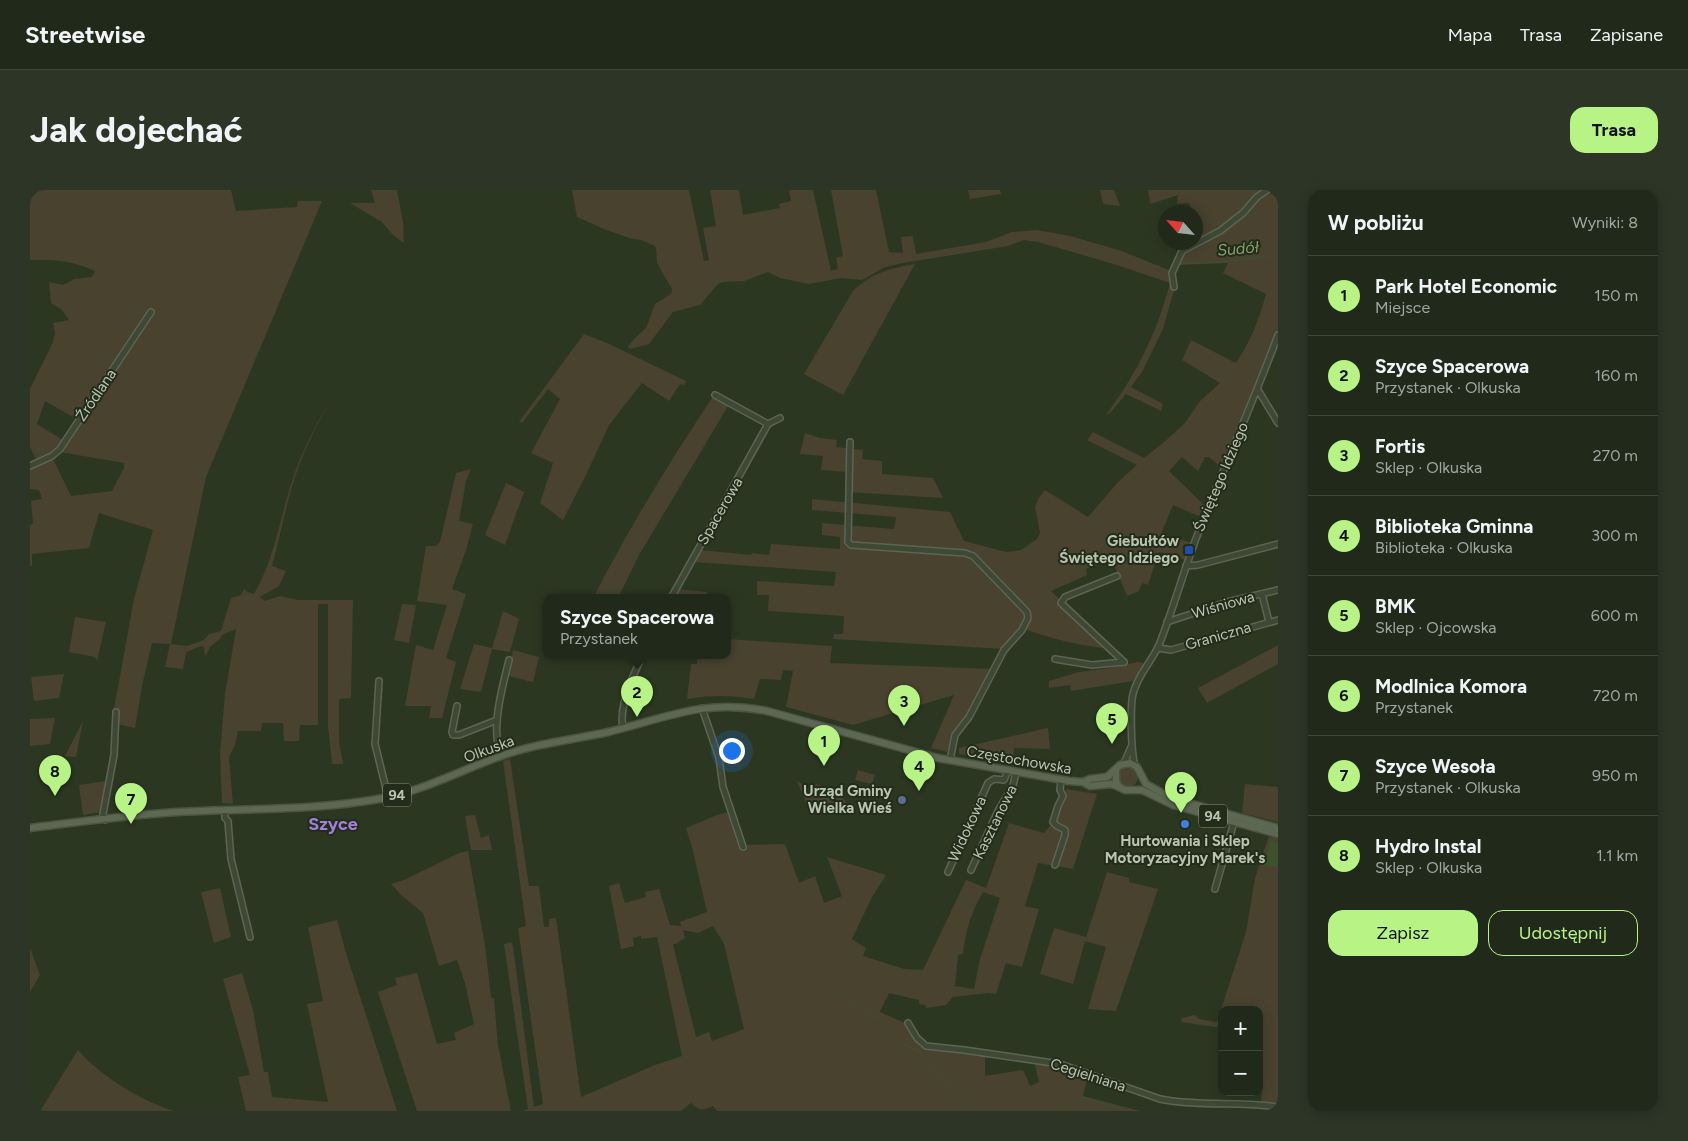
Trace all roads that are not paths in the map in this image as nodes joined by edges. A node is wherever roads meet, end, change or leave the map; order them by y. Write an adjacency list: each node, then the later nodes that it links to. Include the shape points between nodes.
1 (1267, 190): 2 (street, via 1220,231 1182,251 1172,273)
2 (1174, 288)
3 (151, 312): 11 (street, Źródlana, via 60,449)
4 (1278, 335): 5 (street, Świętego Idziego)
5 (1258, 390): 9 (street); 13 (street, Świętego Idziego)
6 (715, 396): 8 (street)
7 (780, 418): 8 (street)
8 (770, 423): 16 (street, Spacerowa)
9 (1278, 423)
10 (850, 442): 33 (street, via 848,542 851,545 972,556 1027,612 1028,618 1022,630 1004,650 969,717 955,735)
11 (30, 466)
12 (1278, 544): 13 (street)
13 (1186, 566): 19 (street, Świętego Idziego)
14 (1117, 576): 23 (street, via 1065,597 1061,603 1124,662 1092,665)
15 (1278, 590): 17 (street, Wiśniowa)
16 (673, 594)
17 (1262, 594): 19 (street, Wiśniowa); 20 (street)
18 (1278, 620): 20 (street, Graniczna)
19 (1168, 622): 21 (street, Świętego Idziego)
20 (1269, 622): 21 (street, Graniczna, via 1171,650)
21 (1158, 648): 31 (street, Świętego Idziego, via 1132,695)
22 (641, 659): 30 (street, via 626,697 621,719)
23 (1056, 659)
24 (509, 660): 29 (street)
25 (379, 681): 44 (street, via 375,744)
26 (457, 706): 29 (street, via 453,735)
27 (702, 708): 30 (main road, Olkuska / 94); 33 (main road, Olkuska / 94, via 731,706 766,711); 51 (street)
28 (116, 712): 46 (street, via 114,755 103,814)
29 (498, 720): 32 (street, via 496,725)
30 (623, 727): 32 (main road, Olkuska / 94)
31 (1132, 744): 34 (street); 35 (street)
32 (502, 756): 44 (main road, Olkuska / 94, via 432,784)
33 (950, 760): 37 (main road, Częstochowska / 94)
34 (1124, 763): 35 (main road); 36 (main road, 94)
35 (1136, 765): 39 (main road, 94)
36 (1116, 769): 41 (main road, Częstochowska / 94, via 1108,777); 42 (main road)
37 (1008, 771): 38 (main road, Częstochowska / 94); 54 (street, Widokowa, via 1004,780 994,779 988,783)
38 (1016, 772): 40 (main road, Częstochowska / 94); 53 (street, Kasztanowa, via 1013,786)
39 (1141, 776): 43 (main road); 49 (main road, 94, via 1146,784 1171,798)
40 (1061, 780): 41 (main road, Częstochowska / 94); 52 (street, via 1063,796 1054,822 1064,829 1065,836)
41 (1084, 782): 42 (main road, Częstochowska / 94, via 1090,786 1111,784)
42 (1119, 787): 43 (main road, 94)
43 (1134, 790): 47 (main road, 94)
44 (388, 797): 45 (main road, Olkuska / 94)
45 (225, 810): 46 (main road, Olkuska / 94); 56 (street, via 230,830 231,859)
46 (105, 820): 48 (main road, Olkuska / 94)
47 (1234, 822): 50 (main road, 94); 55 (street)
48 (30, 828)
49 (1278, 828)
50 (1278, 834)
51 (743, 847)
52 (1055, 865)
53 (972, 870)
54 (948, 872)
55 (1215, 889)
56 (250, 937)
57 (908, 1023): 58 (street, Cegielniana, via 926,1046 1060,1064 1173,1102)
58 (1278, 1107)

